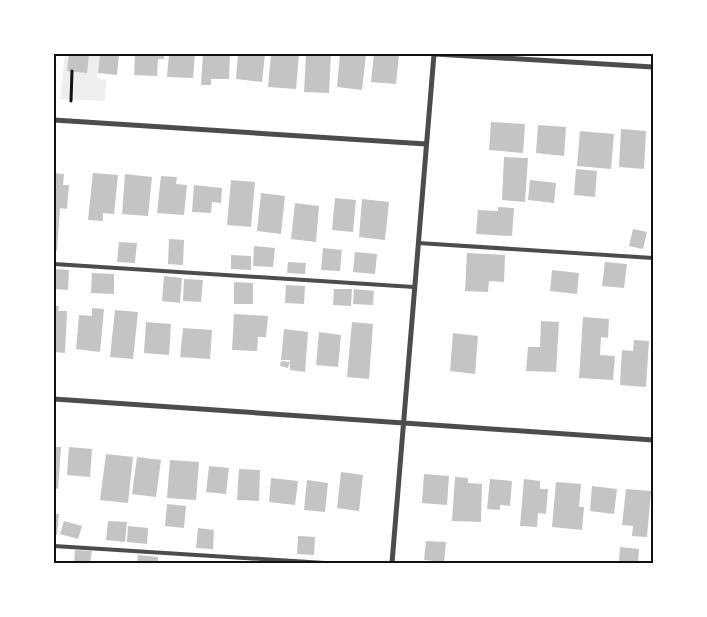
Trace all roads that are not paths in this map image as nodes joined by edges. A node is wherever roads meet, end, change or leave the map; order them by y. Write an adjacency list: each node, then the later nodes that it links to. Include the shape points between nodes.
1 (434, 54): 2 (street); 4 (street)
2 (653, 68)
3 (54, 120): 4 (street)
4 (426, 144): 5 (street)
5 (418, 243): 6 (lane); 8 (street)
6 (653, 258)
7 (54, 264): 8 (lane)
8 (414, 287): 10 (street)
9 (54, 399): 10 (street)
10 (403, 423): 11 (street); 14 (street)
11 (653, 440)
12 (54, 546): 13 (lane)
13 (324, 563)
14 (392, 563)

